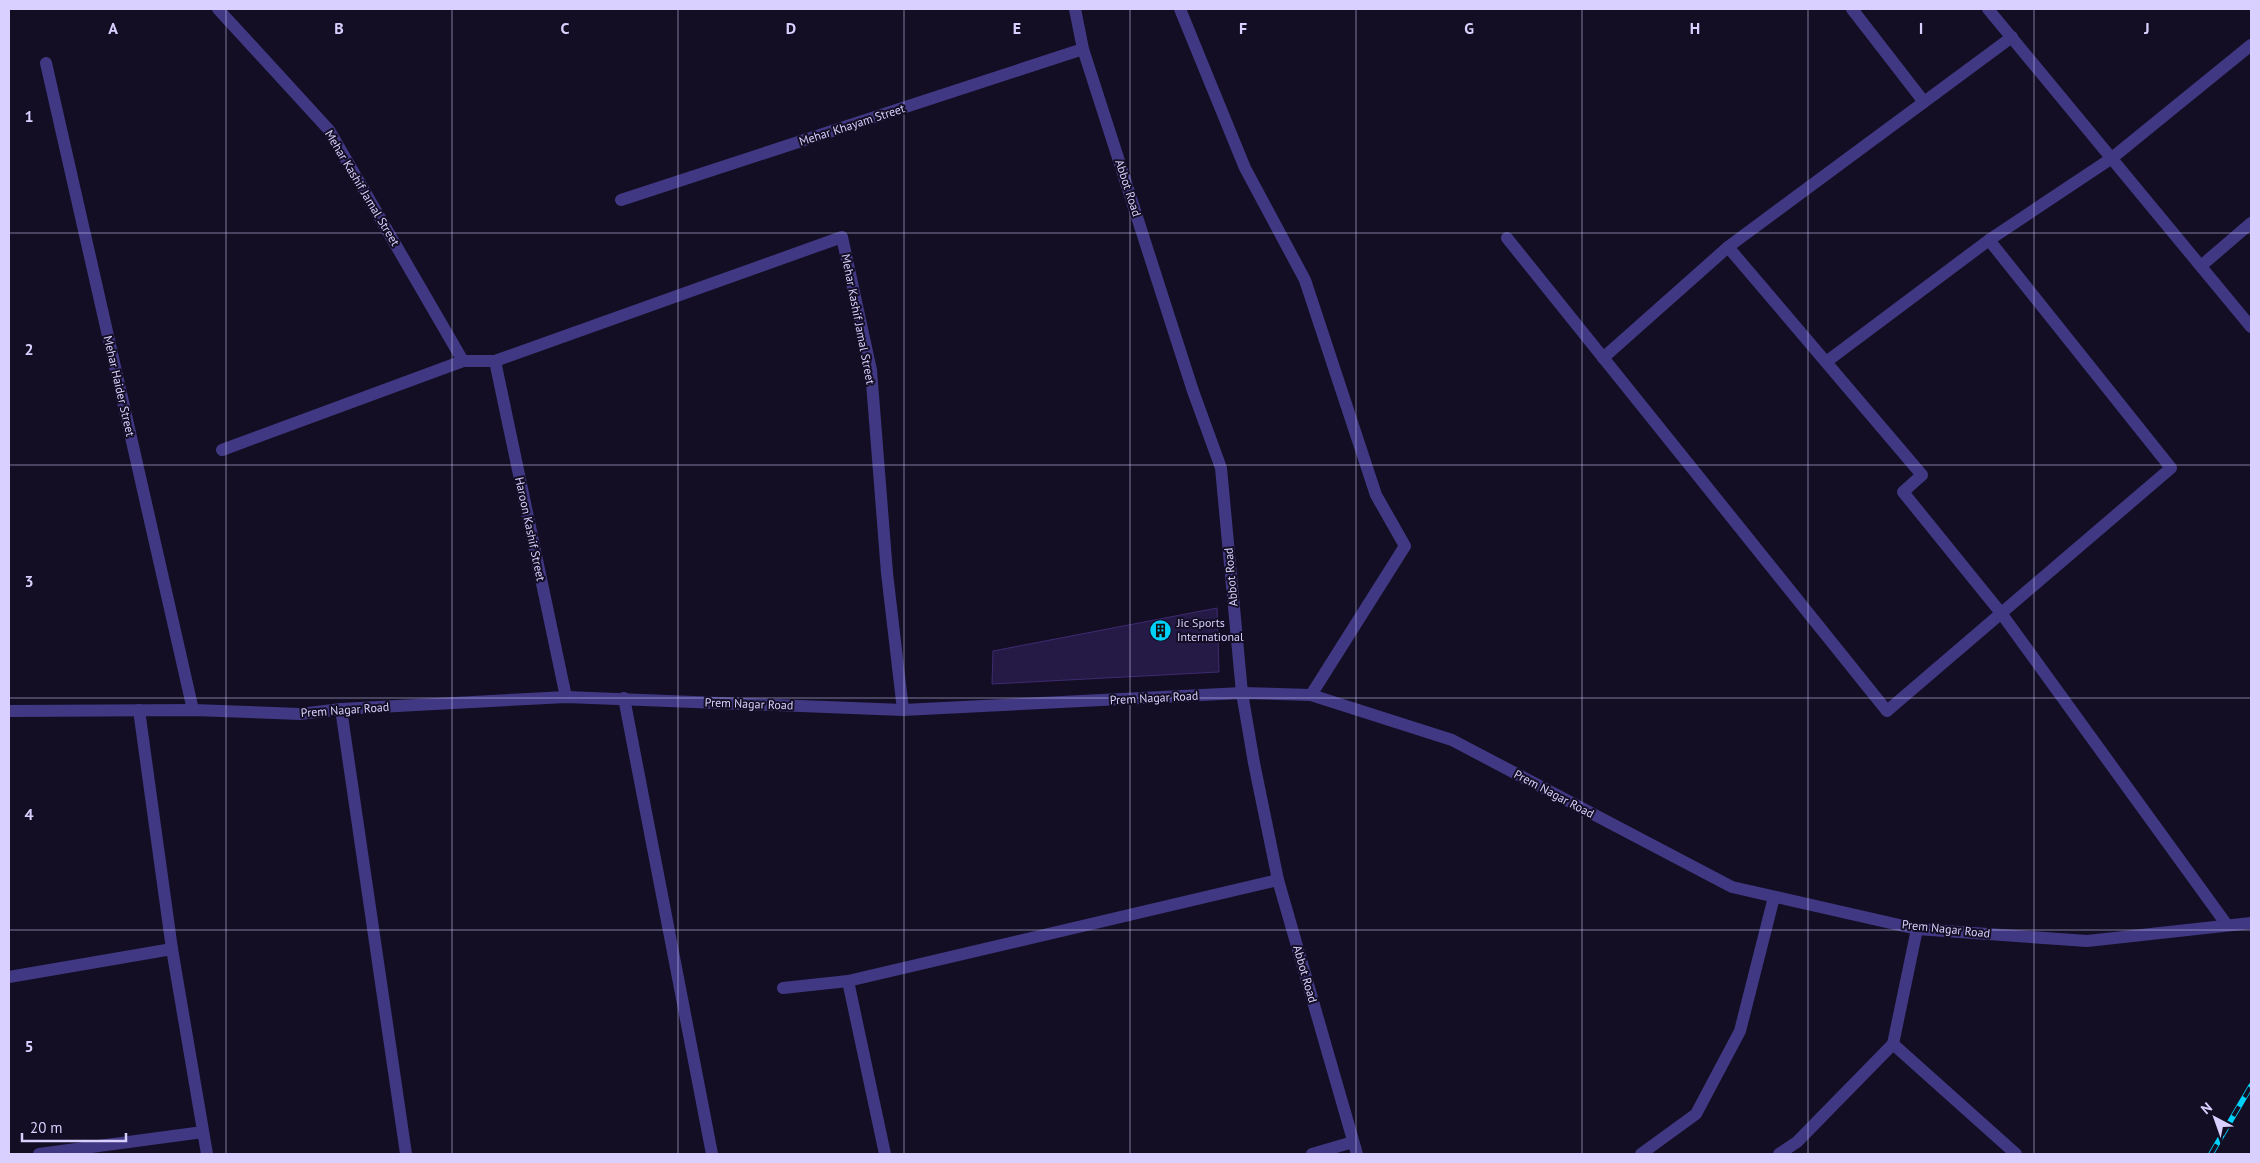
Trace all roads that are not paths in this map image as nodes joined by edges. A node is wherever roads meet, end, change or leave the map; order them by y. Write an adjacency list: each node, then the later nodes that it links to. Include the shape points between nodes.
1 (218, 9): 20 (street, Mehar Kashif Jamal Street, via 329,130)
2 (1075, 9): 8 (street, Abbot Road)
3 (1180, 9): 26 (street, via 1245,168 1305,280 1376,495 1405,546)
4 (1852, 9): 10 (street)
5 (1988, 9): 6 (street)
6 (2012, 37): 10 (street); 11 (street)
7 (2251, 44): 11 (street)
8 (1083, 50): 12 (street, Mehar Khayam Street); 25 (street, Abbot Road, via 1221,468)
9 (46, 63): 30 (street, Mehar Haider Street)
10 (1924, 102): 16 (street)
11 (2112, 158): 15 (street); 17 (street)
12 (621, 200)
13 (2251, 223): 17 (street)
14 (1507, 238): 19 (street)
15 (1989, 240): 22 (street); 24 (street, via 2172,468)
16 (1728, 247): 19 (street); 22 (street)
17 (2201, 266): 18 (street)
18 (2251, 327)
19 (1603, 358): 24 (street, via 1887,711)
20 (463, 361): 21 (street, Mehar Kashif Jamal Street); 23 (street, Mehar Kashif Jamal Street)
21 (495, 361): 27 (street, Haroon Kashif Street); 32 (street, Mehar Kashif Jamal Street, via 842,237 871,370 887,573)
22 (1826, 362): 24 (street, via 1922,475 1902,492)
23 (222, 450)
24 (2002, 613): 37 (street)
25 (1242, 694): 26 (street, Prem Nagar Road); 32 (street, Prem Nagar Road); 34 (street, Abbot Road)
26 (1312, 696): 35 (street, Prem Nagar Road, via 1452,740 1732,887)
27 (566, 697): 28 (street, Prem Nagar Road); 31 (street, Prem Nagar Road)
28 (624, 698): 32 (street, Prem Nagar Road); 49 (street)
29 (139, 710): 30 (street, Prem Nagar Road); 33 (street, Prem Nagar Road); 39 (street)
30 (193, 710): 31 (street, Prem Nagar Road, via 300,714)
31 (341, 710): 48 (street)
32 (903, 710)
33 (9, 711)
34 (1278, 880): 41 (street); 45 (street, Abbot Road)
35 (1774, 897): 38 (street, Prem Nagar Road); 52 (street, via 1740,1031 1696,1114)
36 (2251, 923): 37 (street, Prem Nagar Road)
37 (2227, 926): 38 (street, Prem Nagar Road, via 2087,941)
38 (1917, 929): 43 (street)
39 (172, 949): 40 (street); 44 (street)
40 (9, 977)
41 (848, 981): 42 (street); 50 (street)
42 (783, 988)
43 (1893, 1044): 53 (street, via 1797,1142); 54 (street)
44 (203, 1132): 46 (street); 47 (street)
45 (1355, 1148): 51 (street)
46 (39, 1154)
47 (207, 1154)
48 (406, 1154)
49 (712, 1154)
50 (885, 1154)
51 (1312, 1154)
52 (1640, 1154)
53 (1779, 1154)
54 (2016, 1154)

